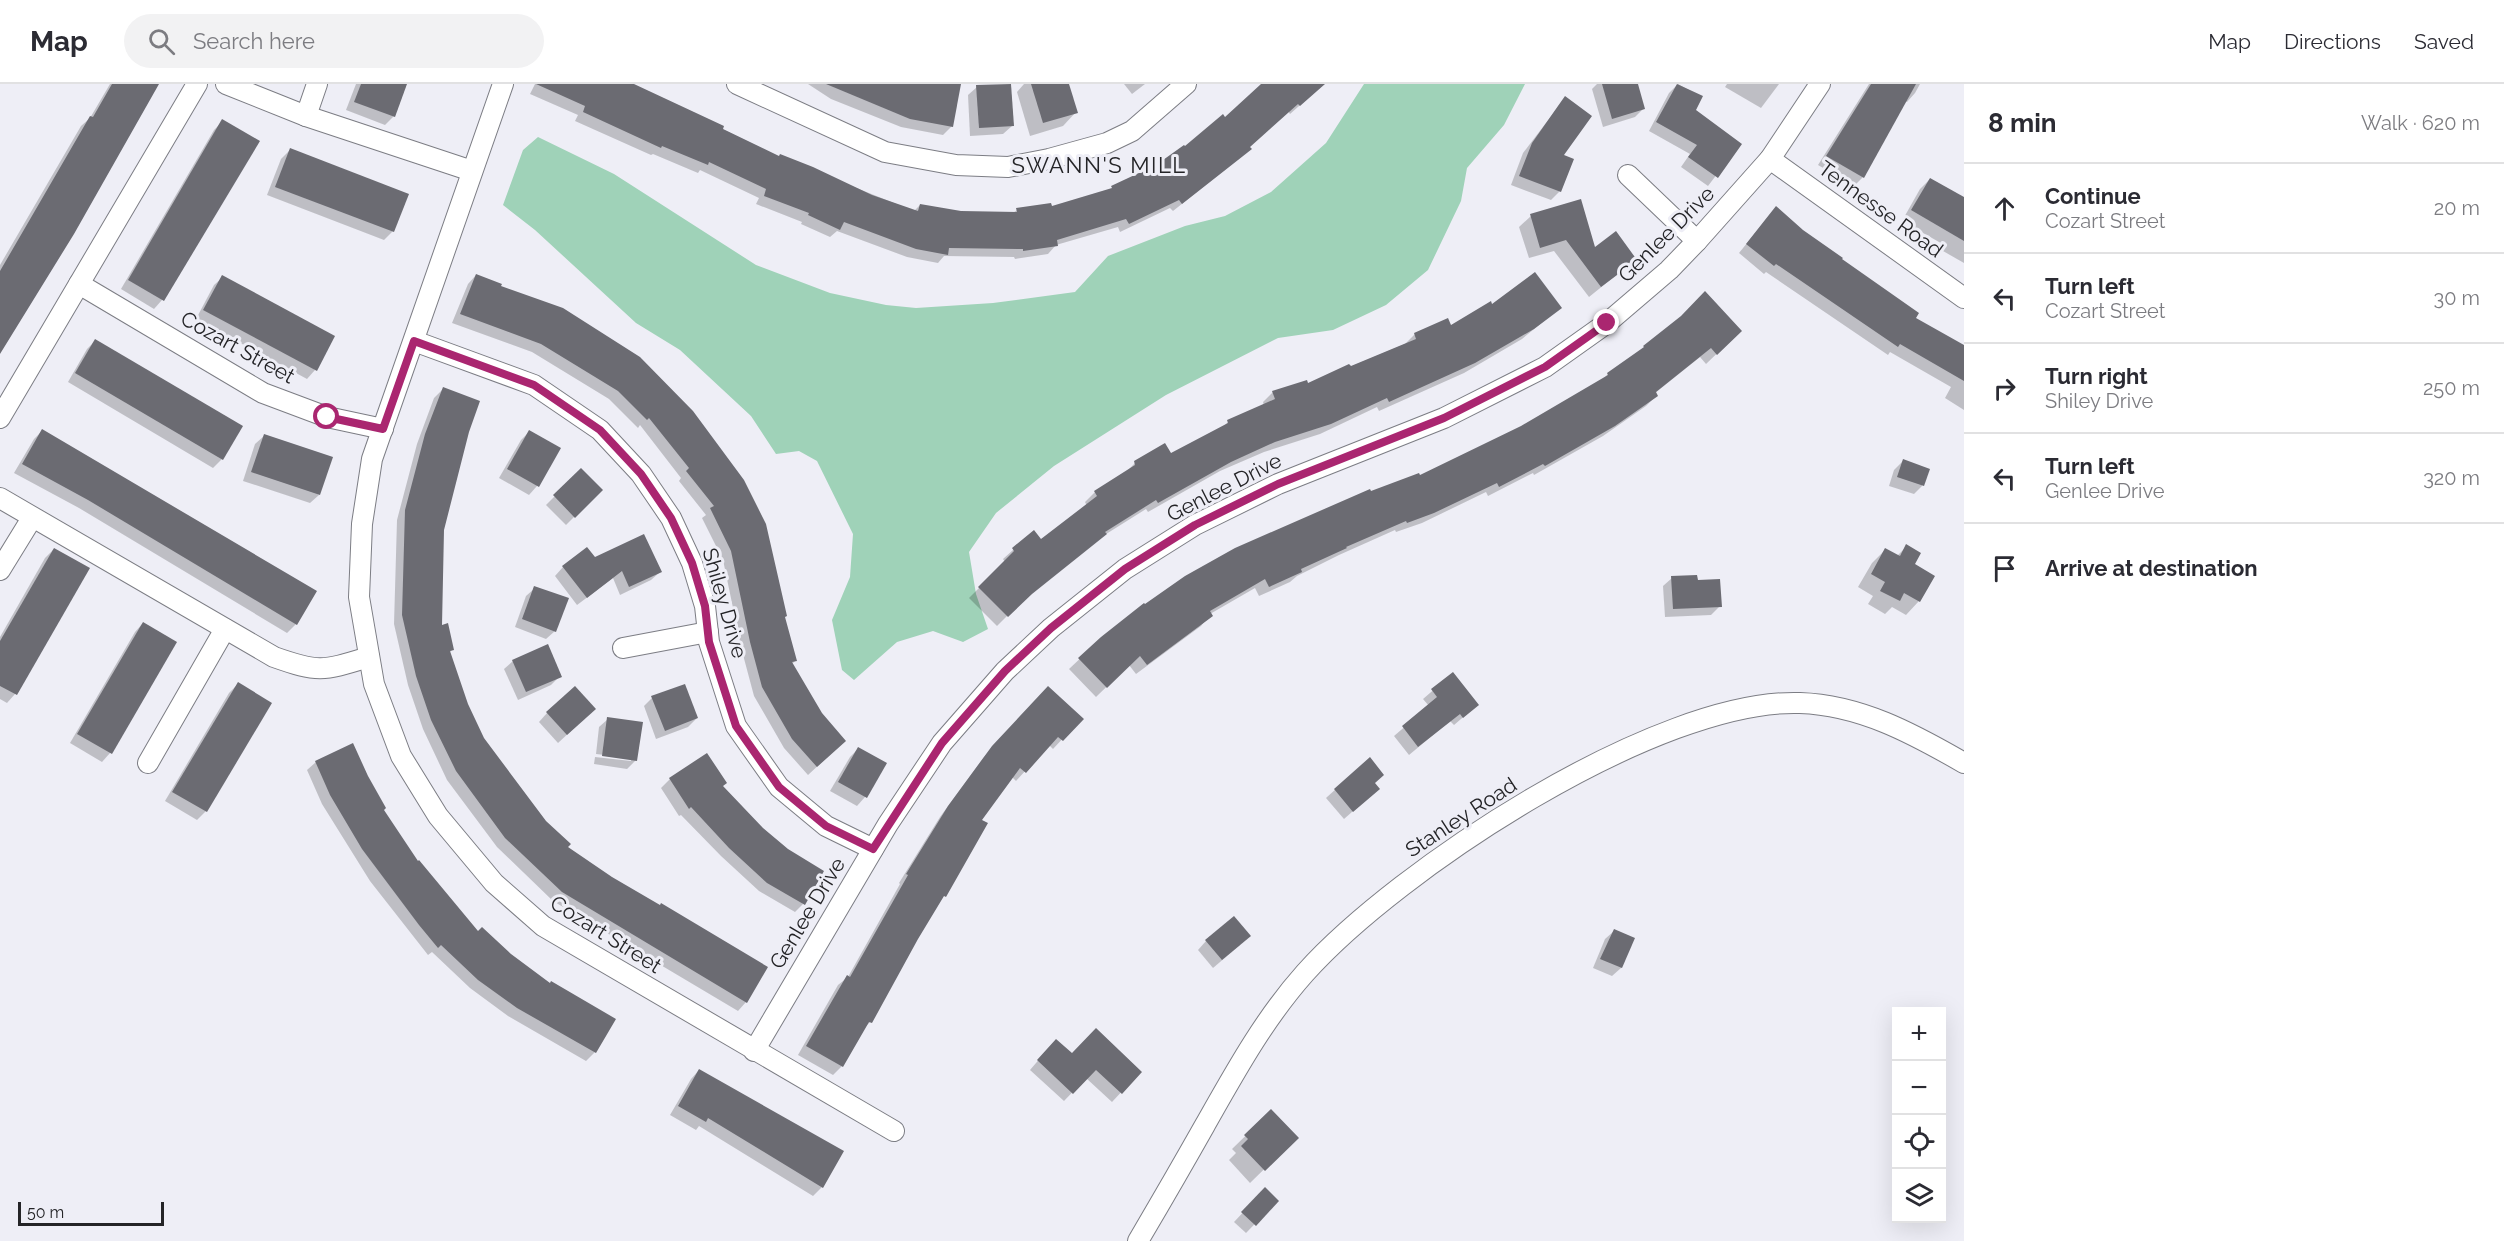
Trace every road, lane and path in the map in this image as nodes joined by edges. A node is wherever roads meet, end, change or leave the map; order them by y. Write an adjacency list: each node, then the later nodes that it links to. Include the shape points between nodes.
1 (197, 84): 14 (street)
2 (226, 84): 9 (street)
3 (317, 84): 9 (street)
4 (503, 84): 11 (street, Cozart Street)
5 (737, 84): 8 (street)
6 (1186, 84): 8 (street, via 1132,131 1107,143 1008,166 956,165 885,152)
7 (1820, 84): 10 (street, Genlee Drive)
8 (774, 92)
9 (306, 116): 11 (street)
10 (1770, 159): 13 (street, Genlee Drive); 15 (street, Tennesse Road)
11 (472, 171): 16 (street, Cozart Street)
12 (1628, 175): 13 (street)
13 (1697, 241): 28 (street, Genlee Drive, via 1607,323 1545,367 1444,418 1278,484 1195,525 1125,569 1005,671 942,743)
14 (79, 284): 17 (street); 18 (street, Cozart Street, via 263,393 327,417)
15 (1964, 298)
16 (414, 341): 18 (street, Cozart Street); 23 (street, Shiley Drive, via 534,385 600,430 641,474 671,518 692,563)
17 (0, 418)
18 (383, 429): 25 (street, Cozart Street, via 372,459 362,524 359,597)
19 (0, 498): 20 (street)
20 (32, 518): 21 (street); 22 (street)
21 (0, 570)
22 (225, 629): 25 (street, via 274,657 307,669 328,669); 26 (street)
23 (708, 632): 24 (street); 28 (street, Shiley Drive, via 736,726 779,787 826,826)
24 (623, 648)
25 (369, 657): 29 (street, Cozart Street, via 374,684 401,756 438,816 494,883 543,926)
26 (148, 763)
27 (1964, 763): 31 (street, Stanley Road, via 1926,741 1848,709 1773,704 1705,718 1613,756 1527,802 1384,899 1305,974 1243,1057)
28 (873, 849): 29 (street, Genlee Drive)
29 (754, 1051): 30 (street, Cozart Street)
30 (894, 1131)
31 (1138, 1241)

